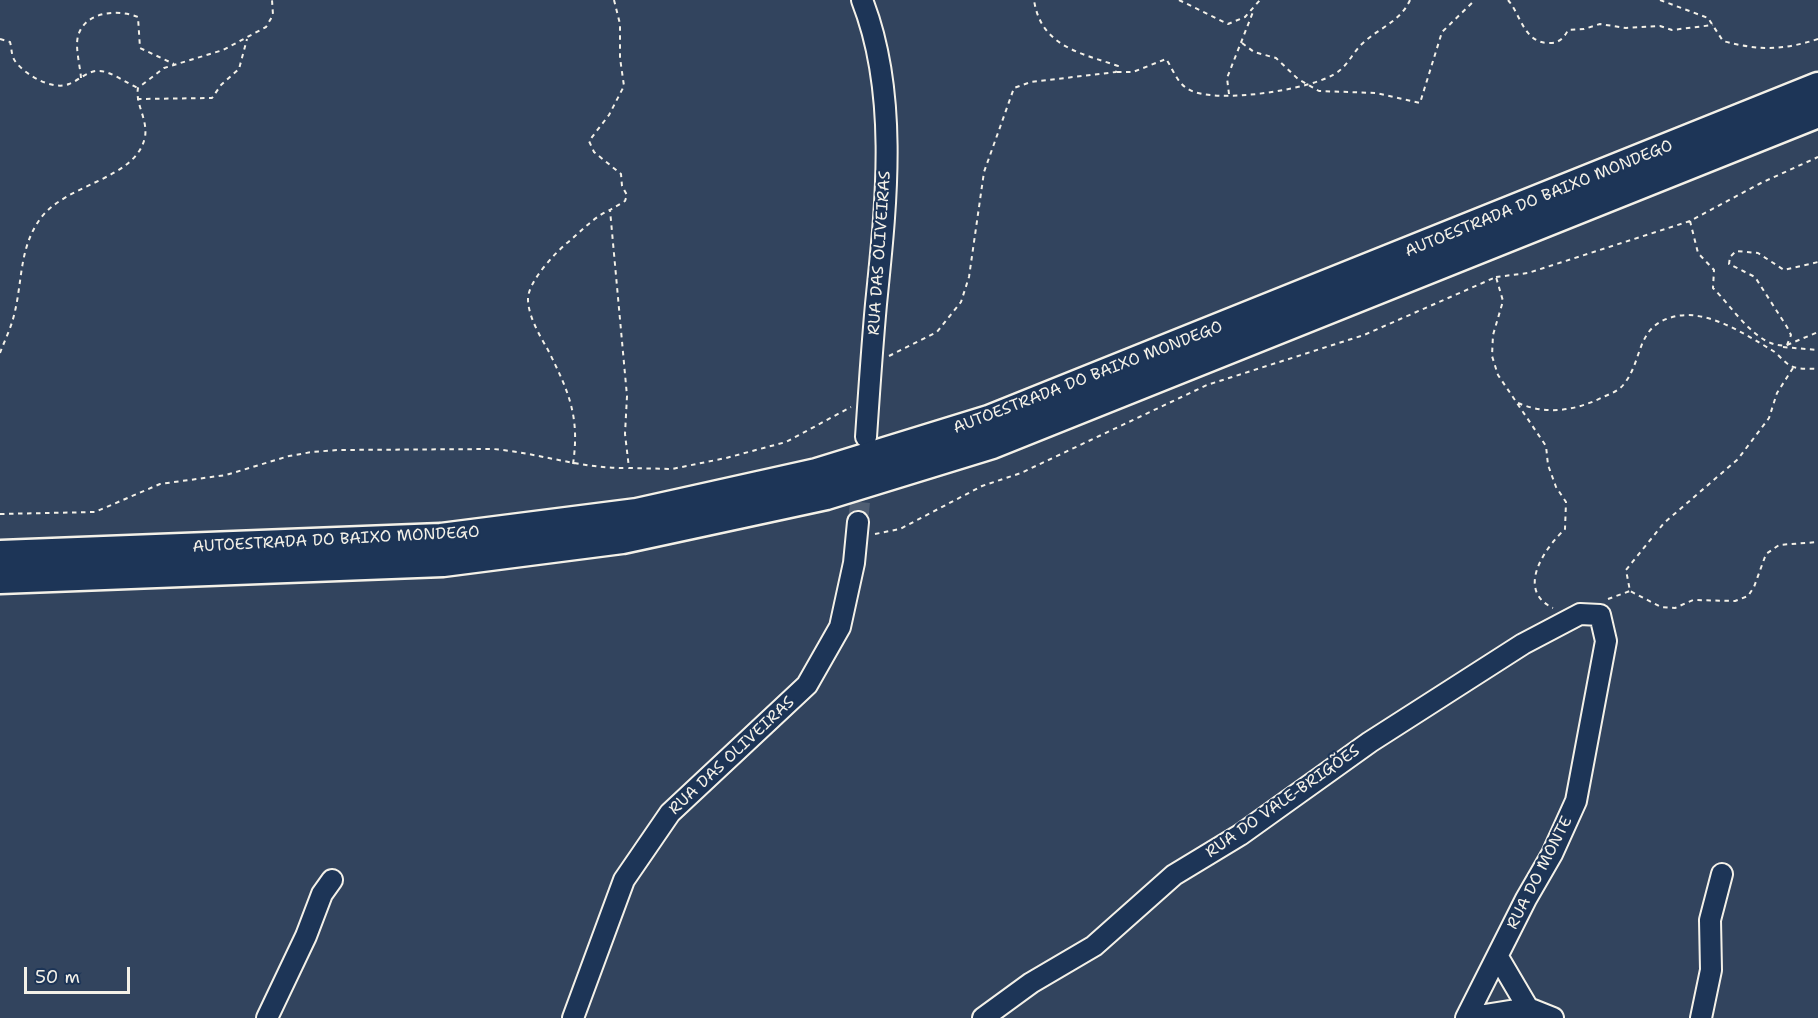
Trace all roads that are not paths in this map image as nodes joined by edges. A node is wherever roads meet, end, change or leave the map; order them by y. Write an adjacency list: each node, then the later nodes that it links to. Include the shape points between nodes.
1 (862, 0): 4 (street, RUA DAS OLIVEIRAS, via 875,33 885,123 887,192)
2 (1818, 87): 6 (highway, AUTOESTRADA DO BAIXO MONDEGO, via 989,420 817,473 637,513 441,538)
3 (1818, 113): 7 (highway, AUTOESTRADA DO BAIXO MONDEGO, via 992,444 826,495 622,539 443,562)
4 (866, 437)
5 (857, 529): 14 (street, RUA DAS OLIVEIRAS, via 840,627 807,685 670,813 624,880)
6 (0, 555)
7 (0, 579)
8 (1602, 607): 11 (street, RUA DO MONTE, via 1606,641 1576,801); 15 (street, RUA DO VALE-BRIGÕES, via 1523,644 1379,735 1240,835 1174,875 1094,946 1031,982)
9 (1722, 874): 18 (street, via 1710,920 1711,970)
10 (332, 880): 13 (street, via 322,894)
11 (1498, 957): 12 (street); 16 (street, RUA DO MONTE)
12 (1528, 1008): 16 (street); 17 (street)
13 (267, 1018)
14 (573, 1018)
15 (983, 1018)
16 (1466, 1018)
17 (1553, 1018)
18 (1701, 1018)

